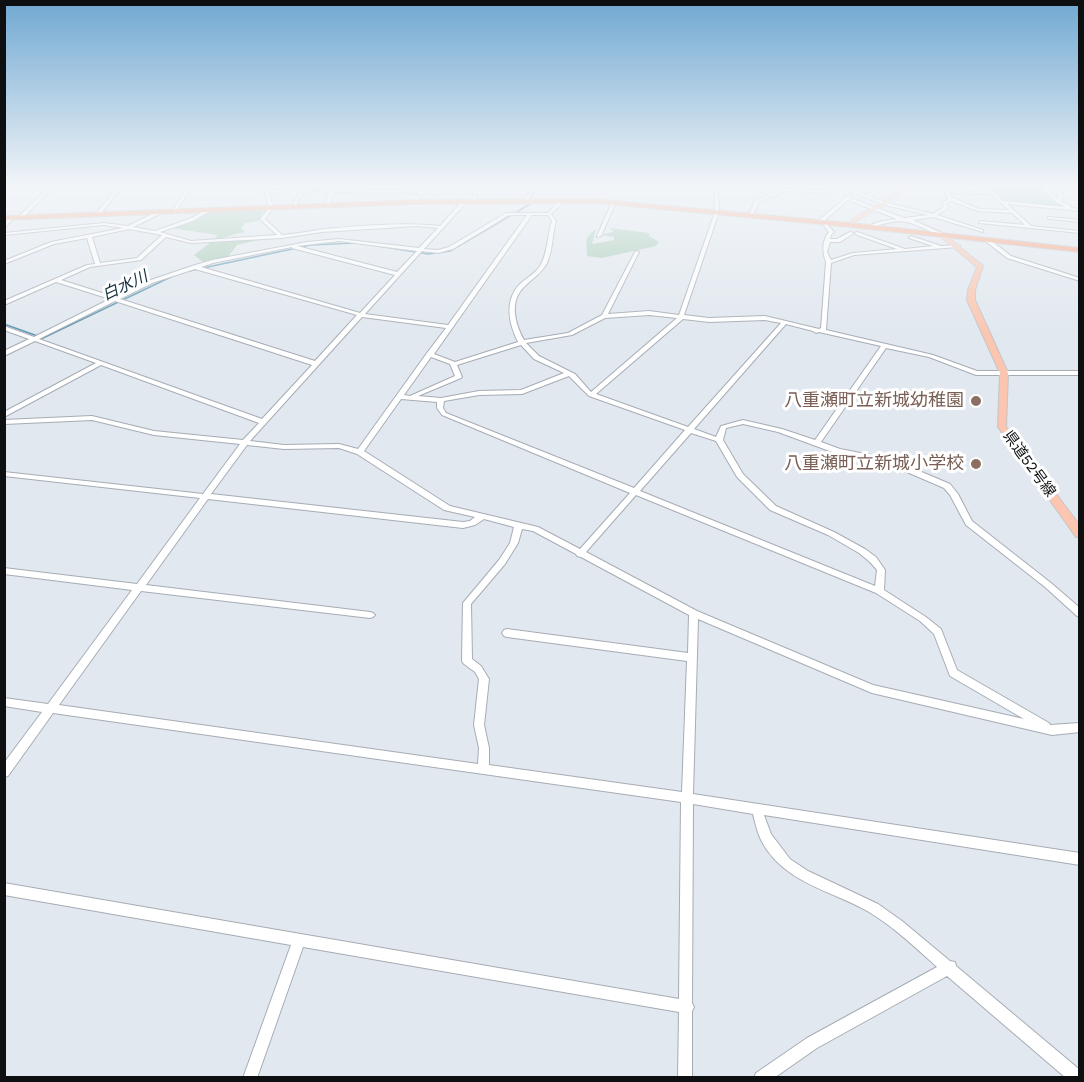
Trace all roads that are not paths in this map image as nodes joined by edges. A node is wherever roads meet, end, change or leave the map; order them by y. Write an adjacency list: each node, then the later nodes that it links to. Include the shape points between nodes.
1 (96, 235): 17 (street)
2 (165, 235): 33 (street, via 139,260)
3 (167, 235): 4 (street, via 191,242)
4 (274, 235)
5 (280, 235): 23 (street)
6 (433, 235): 27 (street)
7 (474, 235): 27 (street, via 438,252)
8 (515, 235): 44 (street)
9 (549, 235): 48 (street, via 542,268 517,291 513,302 512,318)
10 (709, 235): 42 (street)
11 (829, 235): 21 (street)
12 (846, 235): 22 (street)
13 (868, 235): 28 (street)
14 (942, 235): 24 (main road, 県道52号線)
15 (948, 235): 19 (highway)
16 (978, 235): 19 (street)
17 (89, 237): 32 (street, via 53,243); 33 (street)
18 (911, 237): 25 (street)
19 (976, 238): 20 (highway)
20 (986, 239): 26 (highway); 37 (street, via 1009,257)
21 (827, 240): 22 (street); 31 (street, via 825,252)
22 (838, 241): 30 (street)
23 (290, 246): 27 (street, via 357,241); 34 (street); 35 (street)
24 (958, 246): 25 (street); 57 (main road, 県道52号線, via 980,266 970,300)
25 (944, 248): 28 (street)
26 (1080, 250)
27 (419, 251): 35 (street)
28 (907, 251): 30 (street)
29 (637, 252): 41 (street)
30 (853, 254): 31 (street)
31 (829, 262): 46 (street, via 824,329)
32 (4, 263)
33 (98, 264): 36 (street)
34 (193, 267): 38 (street); 40 (street)
35 (398, 274): 40 (street)
36 (55, 280): 38 (street); 39 (street)
37 (1080, 280)
38 (115, 299): 47 (street); 53 (street)
39 (4, 303)
40 (362, 315): 44 (street); 53 (street)
41 (604, 316): 42 (street, via 649,313); 48 (street, via 570,334)
42 (681, 318): 43 (street, via 765,318); 59 (street)
43 (784, 323): 46 (street); 66 (street)
44 (450, 327): 51 (street)
45 (4, 328): 47 (street)
46 (816, 331): 49 (street)
47 (35, 339): 50 (street); 52 (street)
48 (523, 342): 54 (street); 56 (street, via 532,355)
49 (884, 346): 57 (street, via 931,356 976,373); 69 (street)
50 (4, 354)
51 (429, 354): 54 (street); 61 (street)
52 (101, 363): 63 (street); 65 (street)
53 (317, 363): 65 (street)
54 (454, 364): 60 (street, via 460,375 457,379)
55 (1076, 372): 57 (street); 58 (street)
56 (570, 373): 59 (street); 62 (street, via 522,392 479,393)
57 (1004, 373): 76 (main road, 県道52号線, via 1002,427)
58 (1080, 380)
59 (591, 395): 66 (street)
60 (412, 396): 61 (street); 62 (street)
61 (399, 397): 70 (street)
62 (441, 400): 72 (street, via 444,414)
63 (4, 415)
64 (4, 422): 68 (street, via 92,418 153,433)
65 (264, 422): 68 (street)
66 (689, 430): 67 (street); 72 (street)
67 (719, 440): 69 (street, via 723,427 743,422); 80 (street, via 740,476 772,508 831,534 876,563 881,573)
68 (246, 441): 70 (street, via 284,447 326,445); 73 (street)
69 (817, 443): 82 (street, via 888,461 947,486 969,523)
70 (360, 452): 74 (street, via 440,505)
71 (4, 474): 73 (street)
72 (633, 491): 77 (street); 80 (street)
73 (206, 495): 74 (street, via 463,525); 79 (street)
74 (482, 517): 75 (street)
75 (519, 525): 77 (street, via 535,529); 90 (street, via 502,562 467,603 467,661 484,679 479,725)
76 (1080, 534)
77 (580, 554): 81 (street)
78 (4, 571): 79 (street)
79 (138, 587): 83 (street); 87 (street)
80 (879, 591): 89 (street, via 938,632 953,673)
81 (694, 613): 85 (street); 89 (street, via 872,689)
82 (1080, 614)
83 (370, 615)
84 (507, 633): 85 (street)
85 (693, 658): 92 (street)
86 (4, 702): 87 (street)
87 (50, 709): 90 (street); 91 (street)
88 (1080, 727): 89 (street)
89 (1052, 730)
90 (483, 770): 92 (street)
91 (4, 772)
92 (687, 798): 93 (street); 98 (street)
93 (757, 810): 94 (street); 97 (street, via 766,837 786,863 874,908)
94 (1080, 859)
95 (4, 889): 96 (street)
96 (298, 942): 98 (street); 99 (street)
97 (950, 967): 101 (street, via 812,1043); 102 (street)
98 (687, 1007): 100 (street)
99 (250, 1077)
100 (685, 1077)
101 (760, 1077)
102 (1078, 1077)

